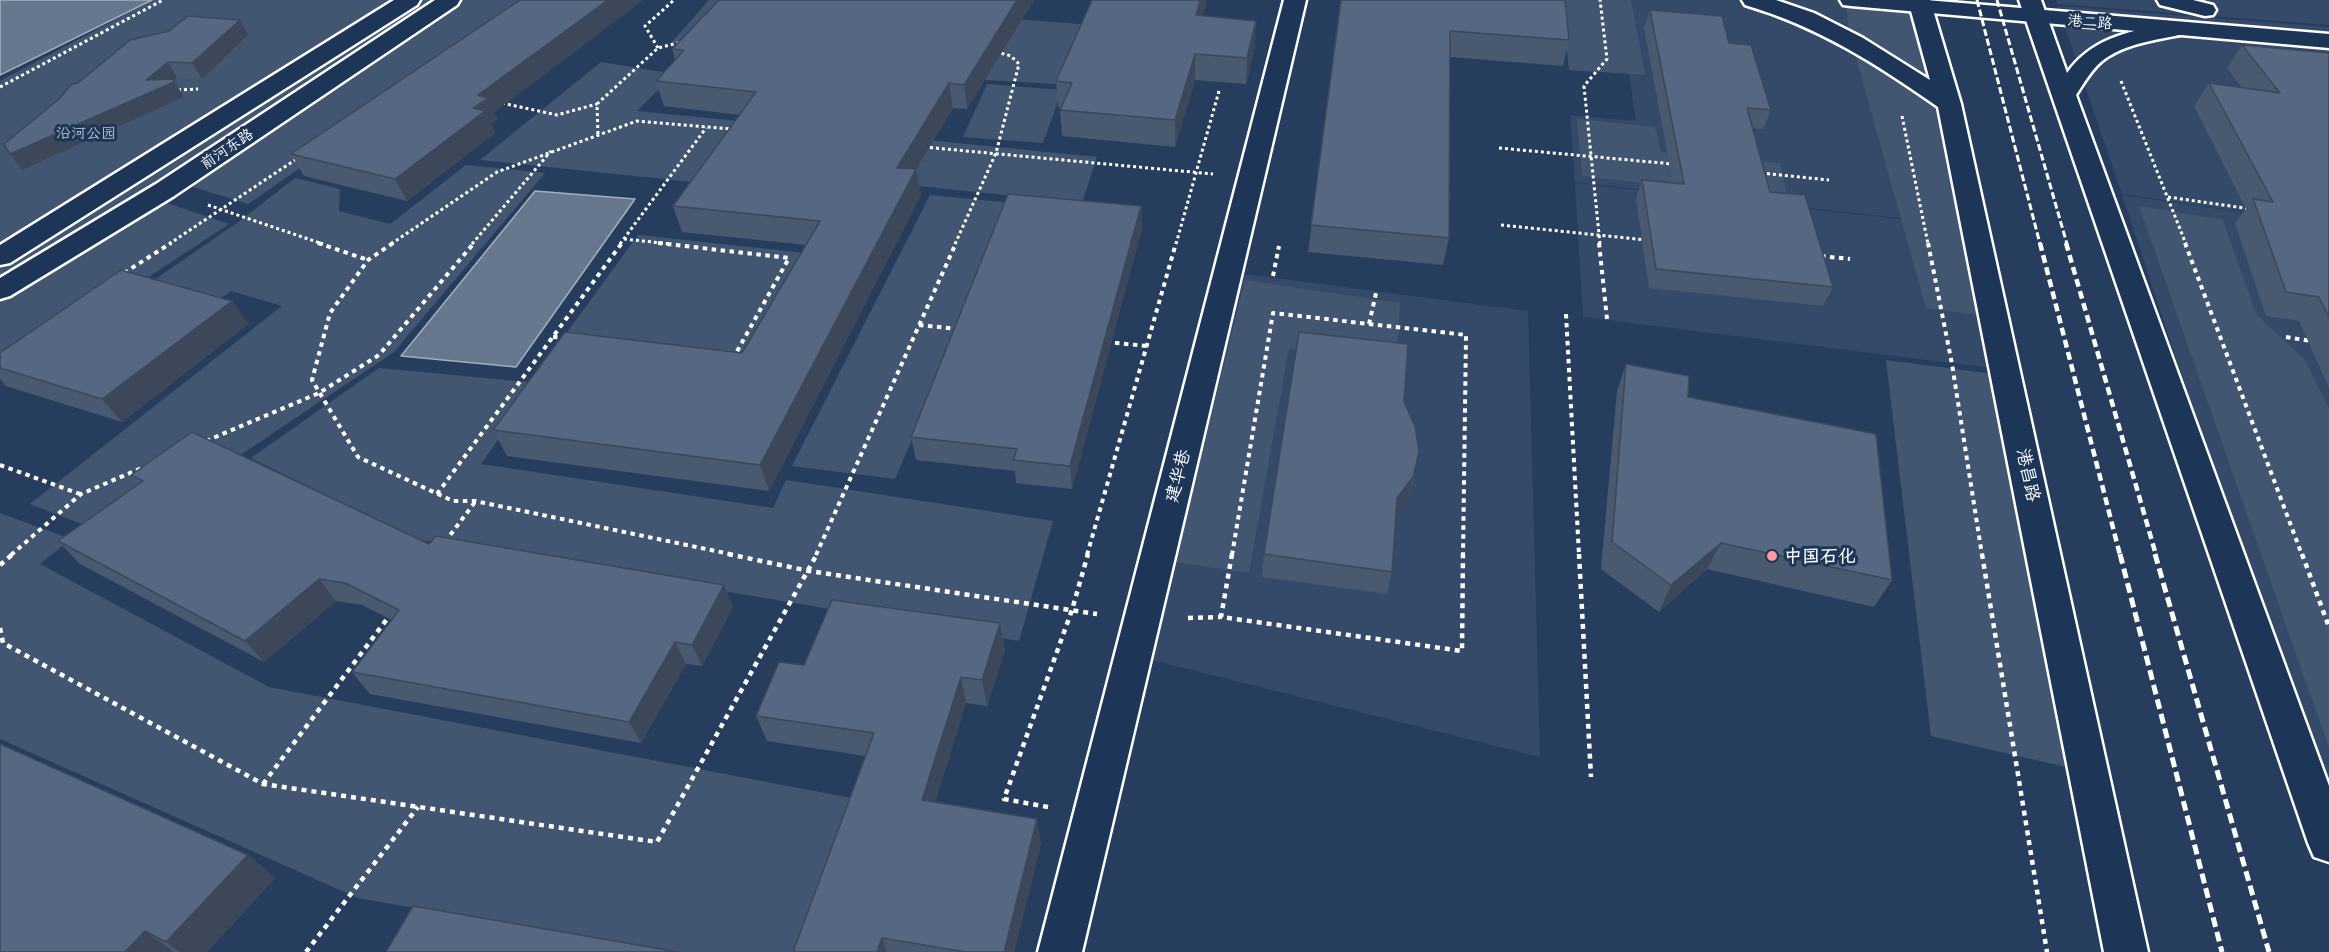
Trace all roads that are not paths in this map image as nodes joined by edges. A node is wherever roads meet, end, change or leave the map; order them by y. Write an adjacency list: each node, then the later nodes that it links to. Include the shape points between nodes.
1 (409, 0): 16 (main road, 前河东路)
2 (449, 0): 17 (main road, 前河东路, via 165,190)
3 (1295, 0): 19 (main road, 建华巷)
4 (1753, 0): 15 (main road, via 1794,12 1854,40)
5 (1851, 0): 8 (main road, 港二路)
6 (2090, 0): 10 (main road, 港二路)
7 (2168, 0): 10 (main road)
8 (1920, 3): 9 (main road, 港二路); 15 (main road, 港昌路)
9 (2034, 8): 12 (main road, 港二路); 14 (main road)
10 (2205, 10): 11 (main road, 港二路)
11 (2227, 11)
12 (2176, 29): 13 (main road, 港二路); 14 (main road, via 2104,49)
13 (2329, 41)
14 (2065, 93): 18 (main road)
15 (1949, 104): 20 (main road, 港昌路)
16 (0, 256)
17 (0, 290)
18 (2329, 843)
19 (1060, 952)
20 (2126, 952)

